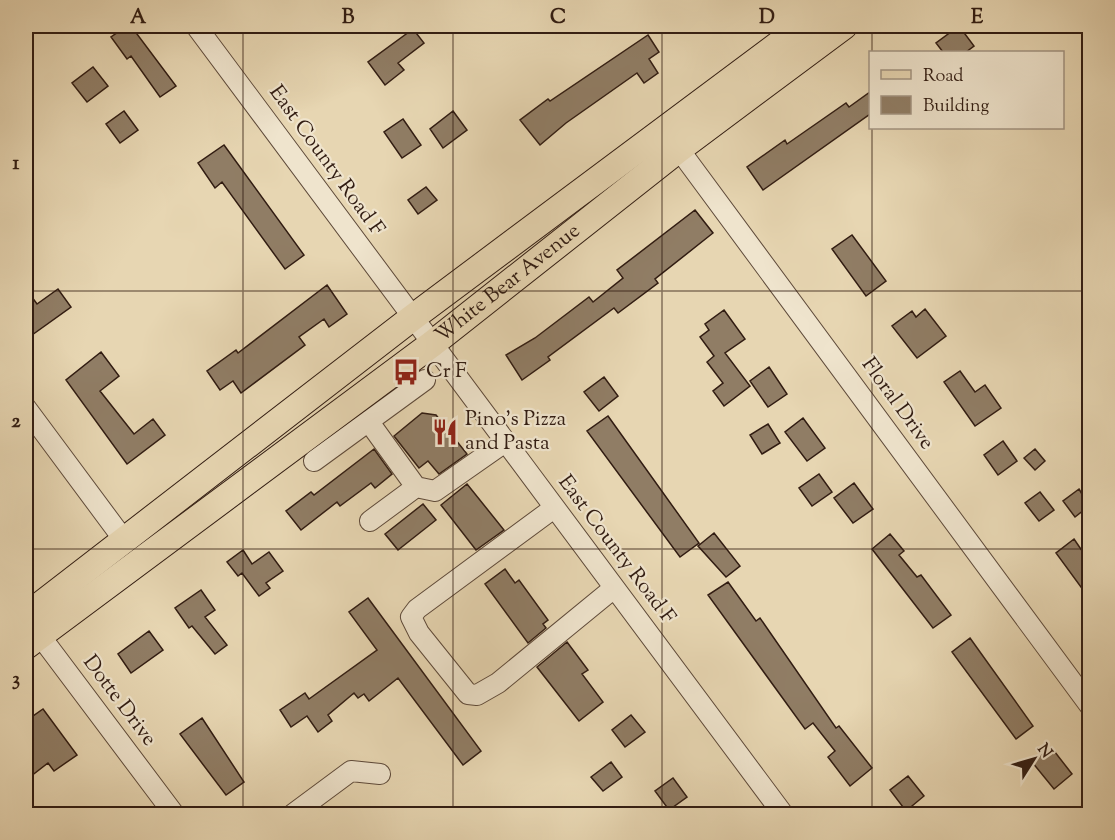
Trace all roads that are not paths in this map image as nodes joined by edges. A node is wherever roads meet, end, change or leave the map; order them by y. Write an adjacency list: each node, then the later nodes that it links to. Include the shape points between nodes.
1 (196, 26): 5 (street, East County Road F)
2 (803, 26): 4 (main road, White Bear Avenue)
3 (844, 26): 4 (main road, White Bear Avenue)
4 (672, 140): 5 (main road, White Bear Avenue); 6 (main road, White Bear Avenue); 18 (street, Floral Drive)
5 (412, 318): 6 (street, East County Road F); 15 (main road, White Bear Avenue)
6 (432, 344): 10 (street, East County Road F); 17 (main road, White Bear Avenue)
7 (425, 380): 9 (street)
8 (26, 408): 15 (street)
9 (369, 422): 11 (street); 12 (street)
10 (505, 442): 12 (street, via 435,491); 13 (street, East County Road F)
11 (314, 461)
12 (416, 487): 14 (street)
13 (554, 508): 16 (street, East County Road F); 16 (street, via 417,609 411,617 420,633 468,694 477,695 498,683)
14 (370, 521)
15 (124, 540): 17 (main road, White Bear Avenue)
16 (614, 588): 22 (street, East County Road F)
17 (29, 628): 20 (street, Dotte Drive)
18 (1089, 706)
19 (380, 774): 21 (street, via 351,771)
20 (174, 814)
21 (293, 814)
22 (783, 814)

